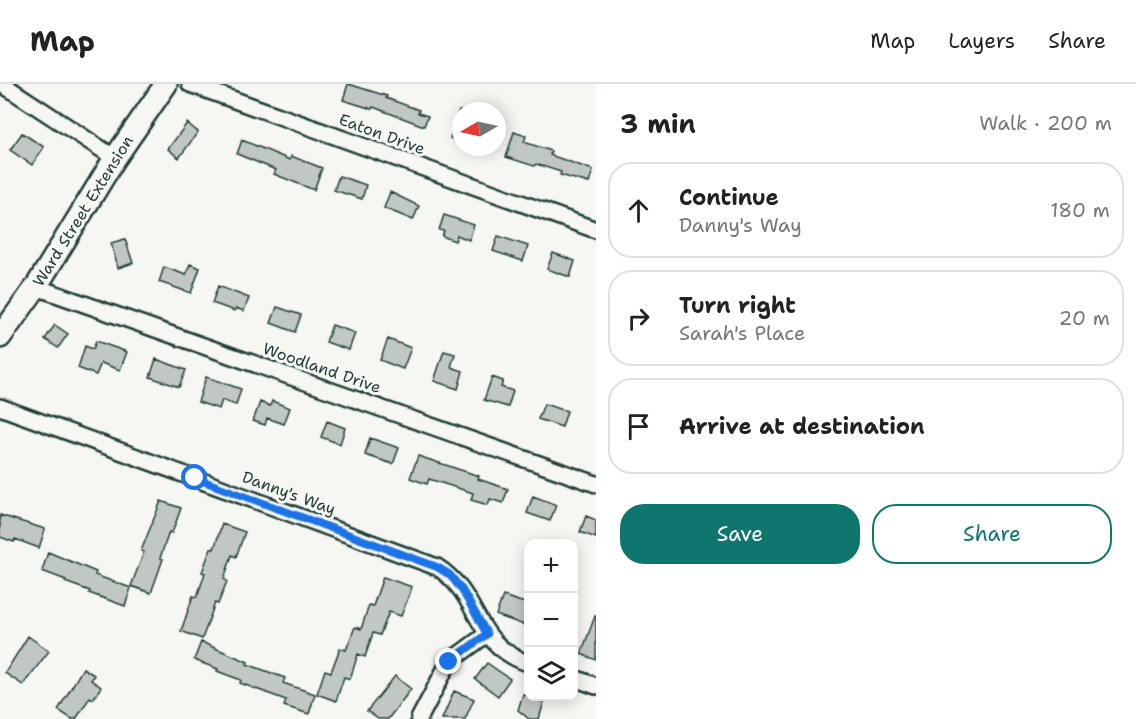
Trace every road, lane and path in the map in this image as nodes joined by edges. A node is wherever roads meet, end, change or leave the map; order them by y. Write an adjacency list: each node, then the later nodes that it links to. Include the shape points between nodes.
1 (2, 84): 4 (street)
2 (166, 84): 4 (street, Ward Street Extension)
3 (190, 84): 5 (street, Eaton Drive)
4 (115, 158): 6 (street, Ward Street Extension)
5 (596, 230)
6 (36, 286): 7 (street, Ward Street Extension); 9 (street, Woodland Drive)
7 (0, 338)
8 (0, 407): 10 (street, Danny's Way, via 437,567 462,590)
9 (596, 484)
10 (487, 634): 11 (street, Danny's Way, via 501,650); 14 (street, via 449,662)
11 (524, 661)
12 (578, 680): 13 (street)
13 (596, 686)
14 (419, 719)

